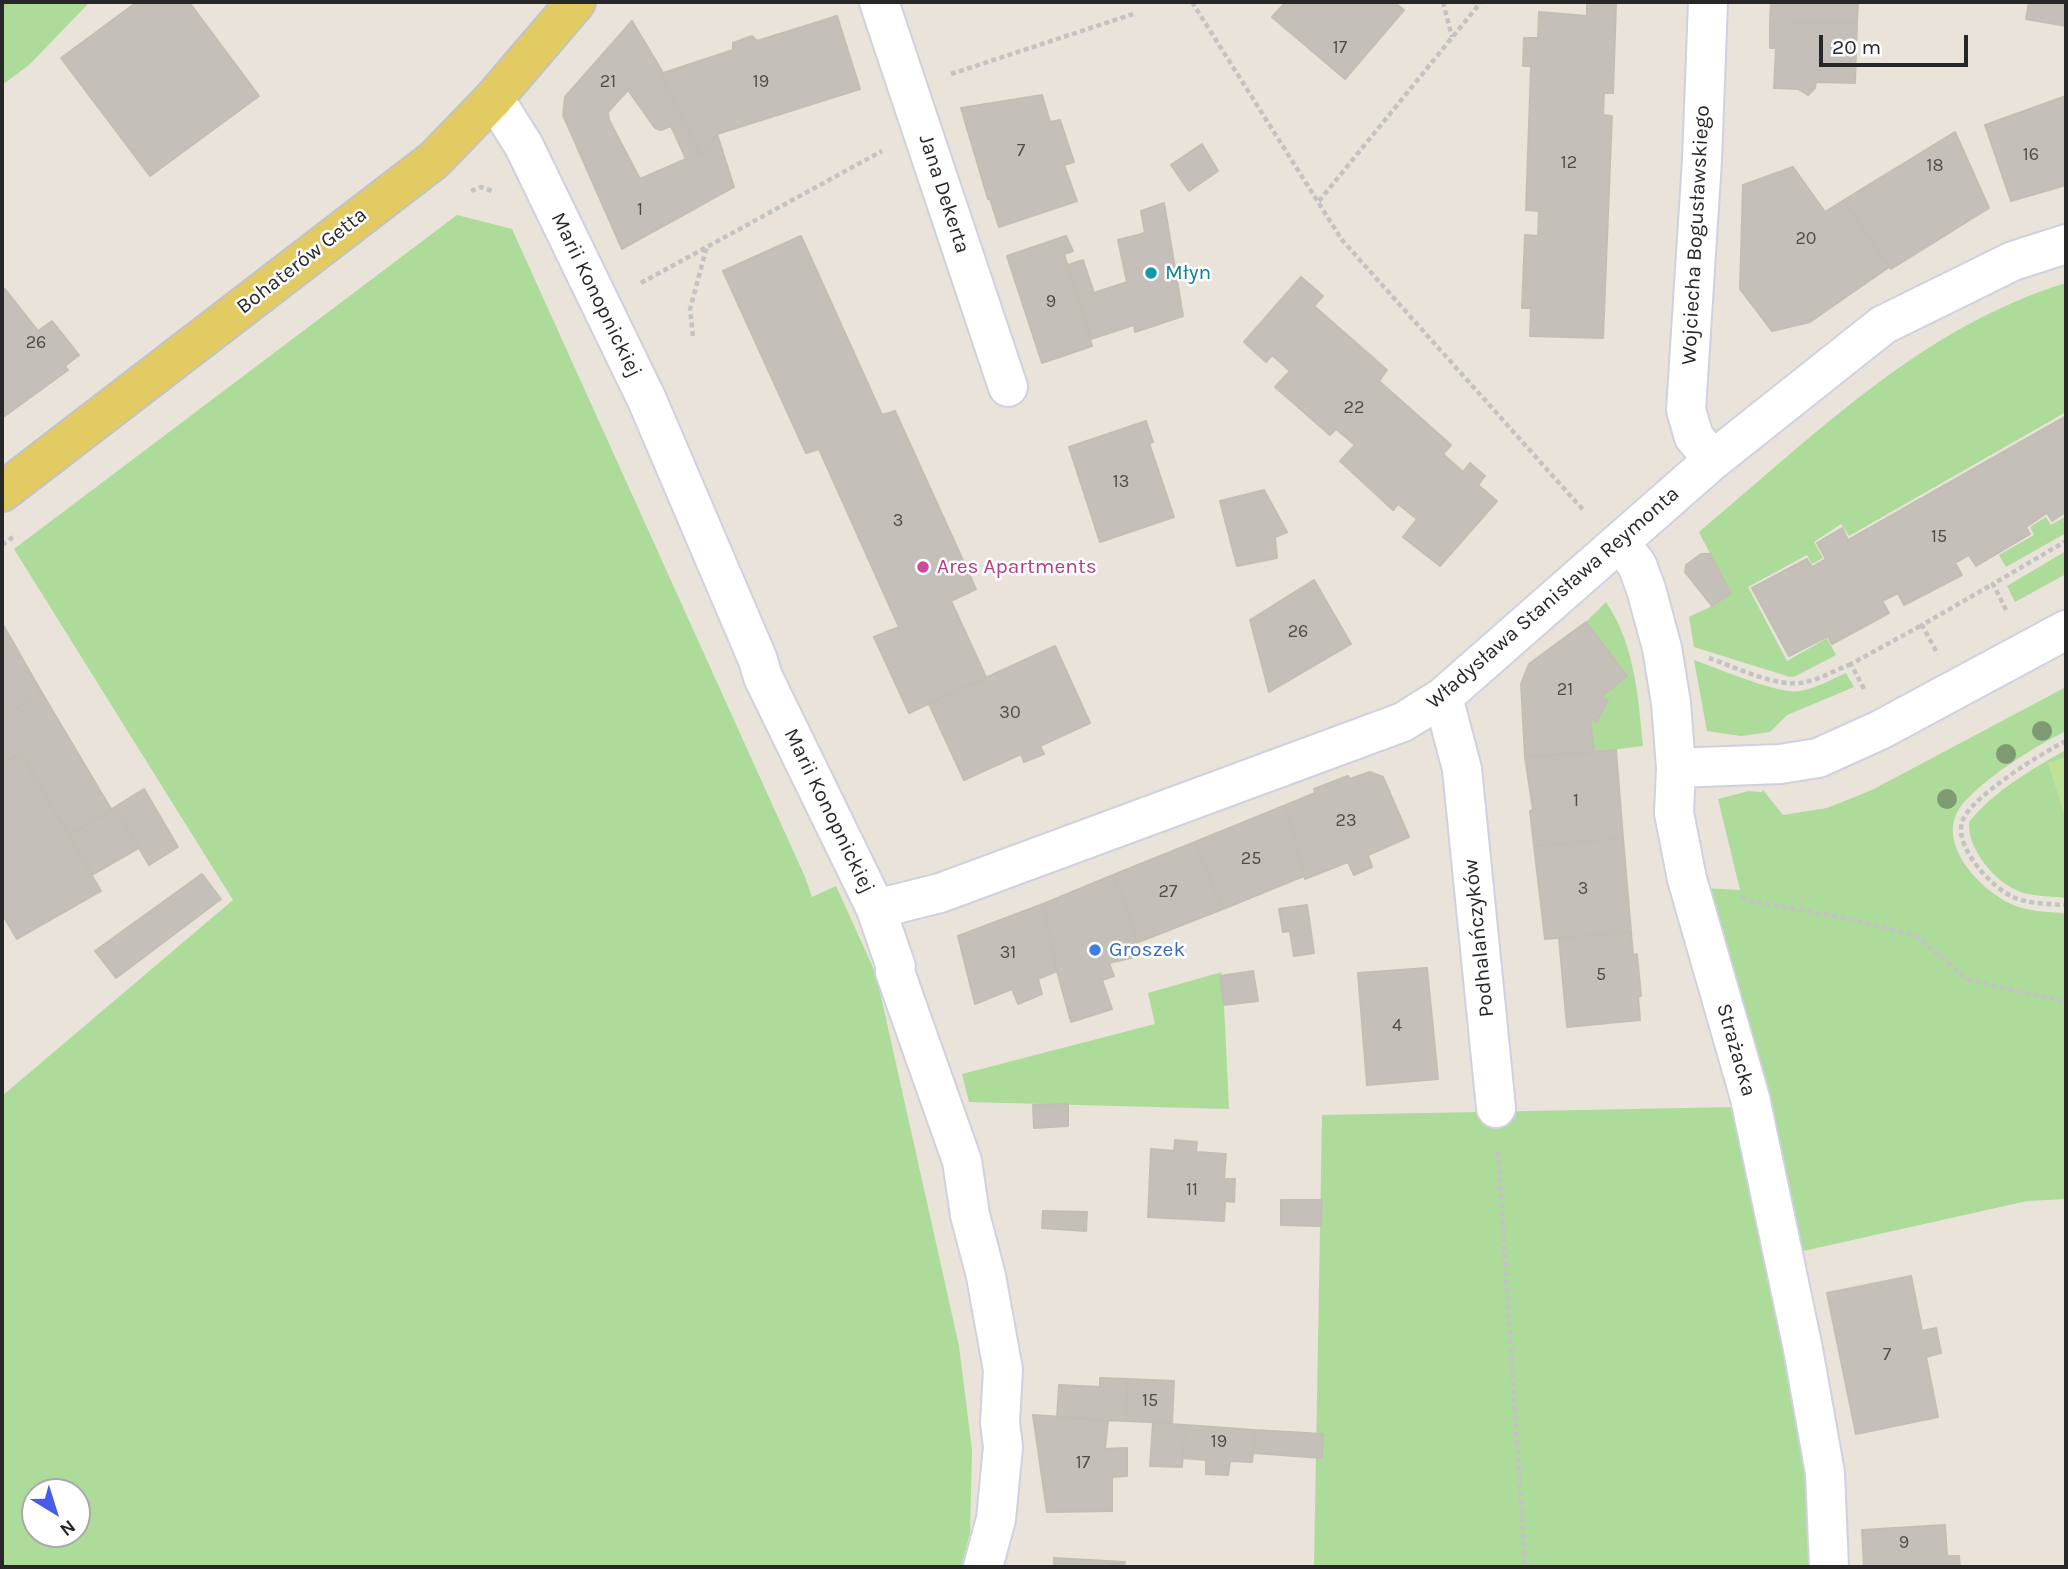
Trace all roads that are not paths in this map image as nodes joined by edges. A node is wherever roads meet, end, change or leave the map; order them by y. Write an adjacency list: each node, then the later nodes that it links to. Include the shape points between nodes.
1 (576, 2): 4 (main road, Bohaterów Getta)
2 (879, 2): 6 (street, Jana Dekerta)
3 (1708, 2): 7 (street, Wojciecha Bogusławskiego, via 1686,410 1694,437)
4 (494, 98): 8 (main road, Bohaterów Getta, via 434,160); 13 (street, Marii Konopnickiej, via 524,146 646,400 763,677)
5 (2066, 244): 7 (street, Władysława Stanisława Reymonta, via 2013,261 1883,325)
6 (1008, 387)
7 (1713, 460): 9 (street, Władysława Stanisława Reymonta)
8 (2, 492)
9 (1620, 542): 11 (street, Władysława Stanisława Reymonta); 12 (street, Strażacka, via 1637,565 1662,648)
10 (2066, 630): 12 (street, via 1880,730 1818,758)
11 (1443, 697): 13 (street, Władysława Stanisława Reymonta, via 1394,726 950,890); 14 (street, Podhalańczyków, via 1462,769)
12 (1676, 768): 16 (street, Strażacka, via 1674,813 1687,879 1750,1098 1803,1349 1825,1474)
13 (876, 909): 15 (street, Marii Konopnickiej, via 961,1161 1003,1370 1003,1447 996,1519)
14 (1496, 1108)
15 (983, 1567)
16 (1829, 1567)

